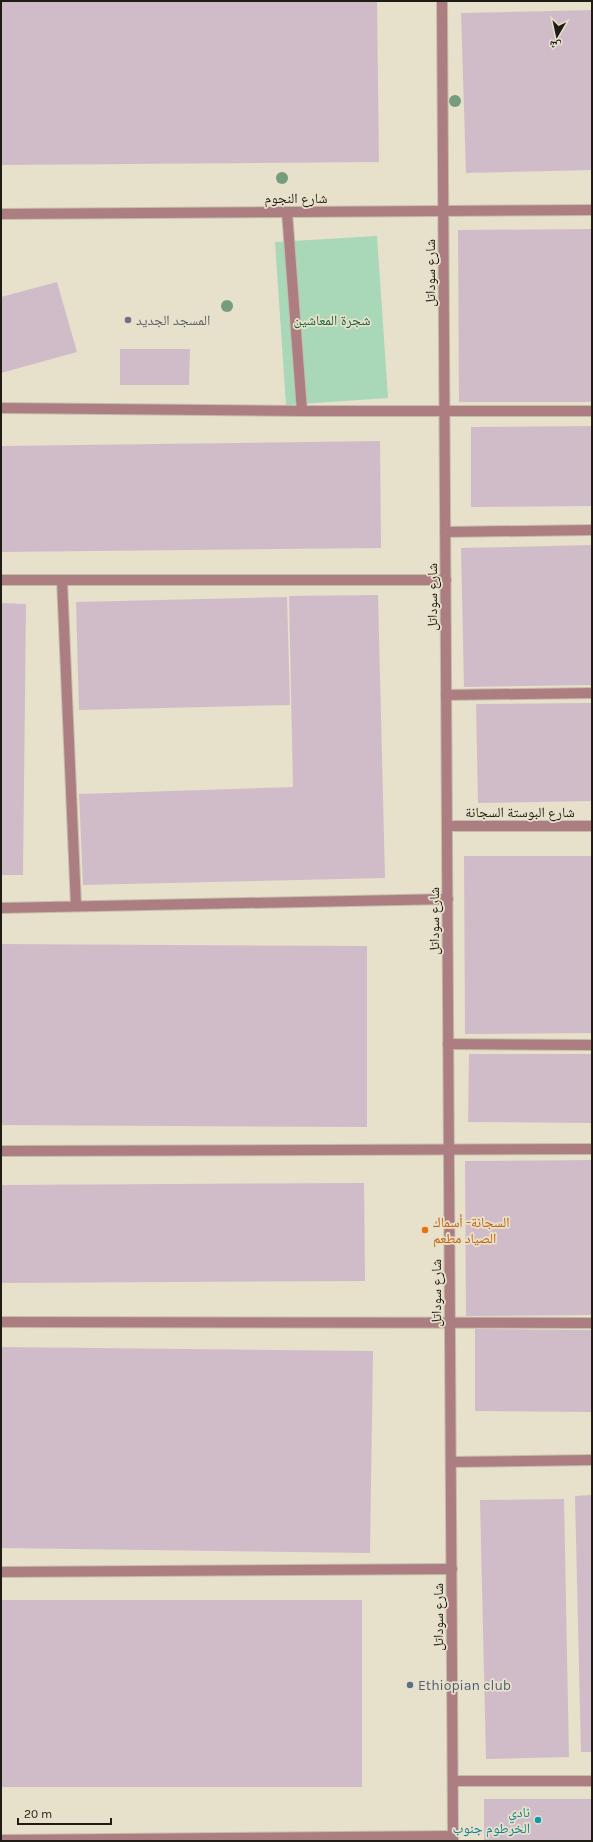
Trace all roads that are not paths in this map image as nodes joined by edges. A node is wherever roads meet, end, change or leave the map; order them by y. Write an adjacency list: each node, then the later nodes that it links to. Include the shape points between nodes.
1 (442, 1): 3 (street, شارع سوداتل)
2 (592, 210): 3 (street, شارع النجوم)
3 (444, 211): 4 (street, شارع النجوم); 9 (street, شارع سوداتل)
4 (287, 212): 5 (street, شارع النجوم); 7 (street)
5 (1, 214)
6 (1, 408): 7 (street)
7 (302, 411): 9 (street)
8 (592, 411): 9 (street)
9 (445, 412): 11 (street, شارع سوداتل)
10 (592, 530): 11 (street)
11 (446, 532): 14 (street, شارع سوداتل)
12 (1, 580): 13 (street)
13 (62, 580): 14 (street); 20 (street)
14 (446, 580): 16 (street, شارع سوداتل)
15 (592, 693): 16 (street)
16 (446, 695): 17 (street, شارع سوداتل)
17 (447, 826): 18 (street, شارع البوستة السجانة); 19 (street, شارع سوداتل)
18 (592, 826)
19 (448, 899): 20 (street); 22 (street, شارع سوداتل)
20 (76, 906): 21 (street)
21 (1, 908)
22 (448, 1044): 23 (street); 25 (street, شارع سوداتل)
23 (592, 1045)
24 (592, 1148): 25 (street)
25 (449, 1149): 26 (street); 28 (street, شارع سوداتل)
26 (1, 1152)
27 (1, 1322): 28 (street)
28 (450, 1323): 29 (street); 31 (street, شارع سوداتل)
29 (592, 1323)
30 (592, 1460): 31 (street)
31 (451, 1462): 32 (street, شارع سوداتل)
32 (452, 1569): 33 (street); 34 (street, شارع سوداتل)
33 (1, 1572)
34 (453, 1781): 35 (street); 36 (street, شارع سوداتل)
35 (592, 1781)
36 (453, 1838): 37 (street)
37 (1, 1840)

